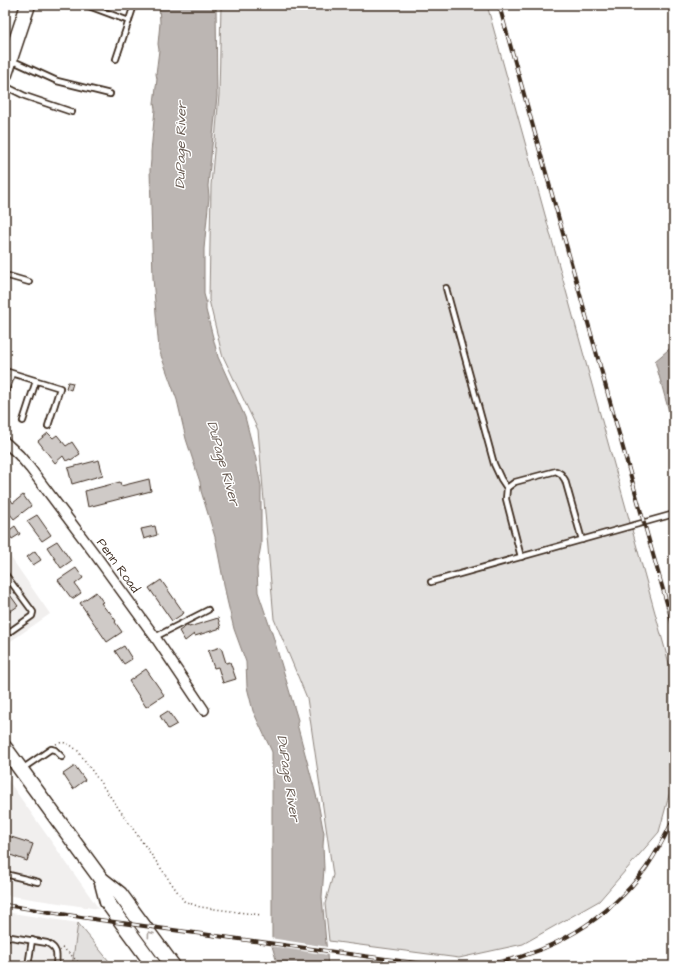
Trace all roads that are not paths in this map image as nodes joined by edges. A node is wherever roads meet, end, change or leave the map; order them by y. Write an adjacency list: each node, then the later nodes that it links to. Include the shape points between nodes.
1 (28, 5): 5 (main road)
2 (86, 5): 4 (lane)
3 (134, 5): 4 (lane)
4 (129, 21): 6 (lane)
5 (10, 59): 7 (main road); 9 (lane, via 57,81)
6 (116, 59)
7 (5, 74)
8 (5, 86): 10 (lane, via 25,96)
9 (110, 94)
10 (72, 112)
11 (5, 275): 12 (lane)
12 (29, 282)
13 (446, 288): 21 (lane, via 494,464)
14 (5, 372): 15 (lane)
15 (12, 374): 16 (lane); 17 (lane)
16 (36, 381): 18 (lane); 19 (lane, via 60,388)
17 (5, 394)
18 (23, 421)
19 (48, 426)
20 (5, 442): 29 (street, Penn Road, via 30,468)
21 (507, 488): 23 (lane, via 515,482 556,471 561,474); 24 (lane, via 506,499)
22 (674, 514): 23 (lane)
23 (582, 540): 24 (lane)
24 (521, 557): 26 (lane)
25 (5, 574): 28 (lane, via 33,612 32,616)
26 (431, 582)
27 (208, 610): 29 (lane)
28 (5, 635)
29 (155, 637): 30 (street, Penn Road)
30 (204, 710)
31 (5, 748): 33 (main road)
32 (62, 757): 33 (lane, via 51,749)
33 (21, 770): 35 (main road)
34 (5, 874): 36 (lane)
35 (101, 879): 41 (main road, via 107,902); 42 (main road, one-way to 35, via 120,894)
36 (38, 882)
37 (5, 936): 38 (lane)
38 (32, 940): 39 (lane); 40 (lane, via 52,946 56,951)
39 (28, 966)
40 (56, 966)
41 (154, 966)
42 (173, 966)

